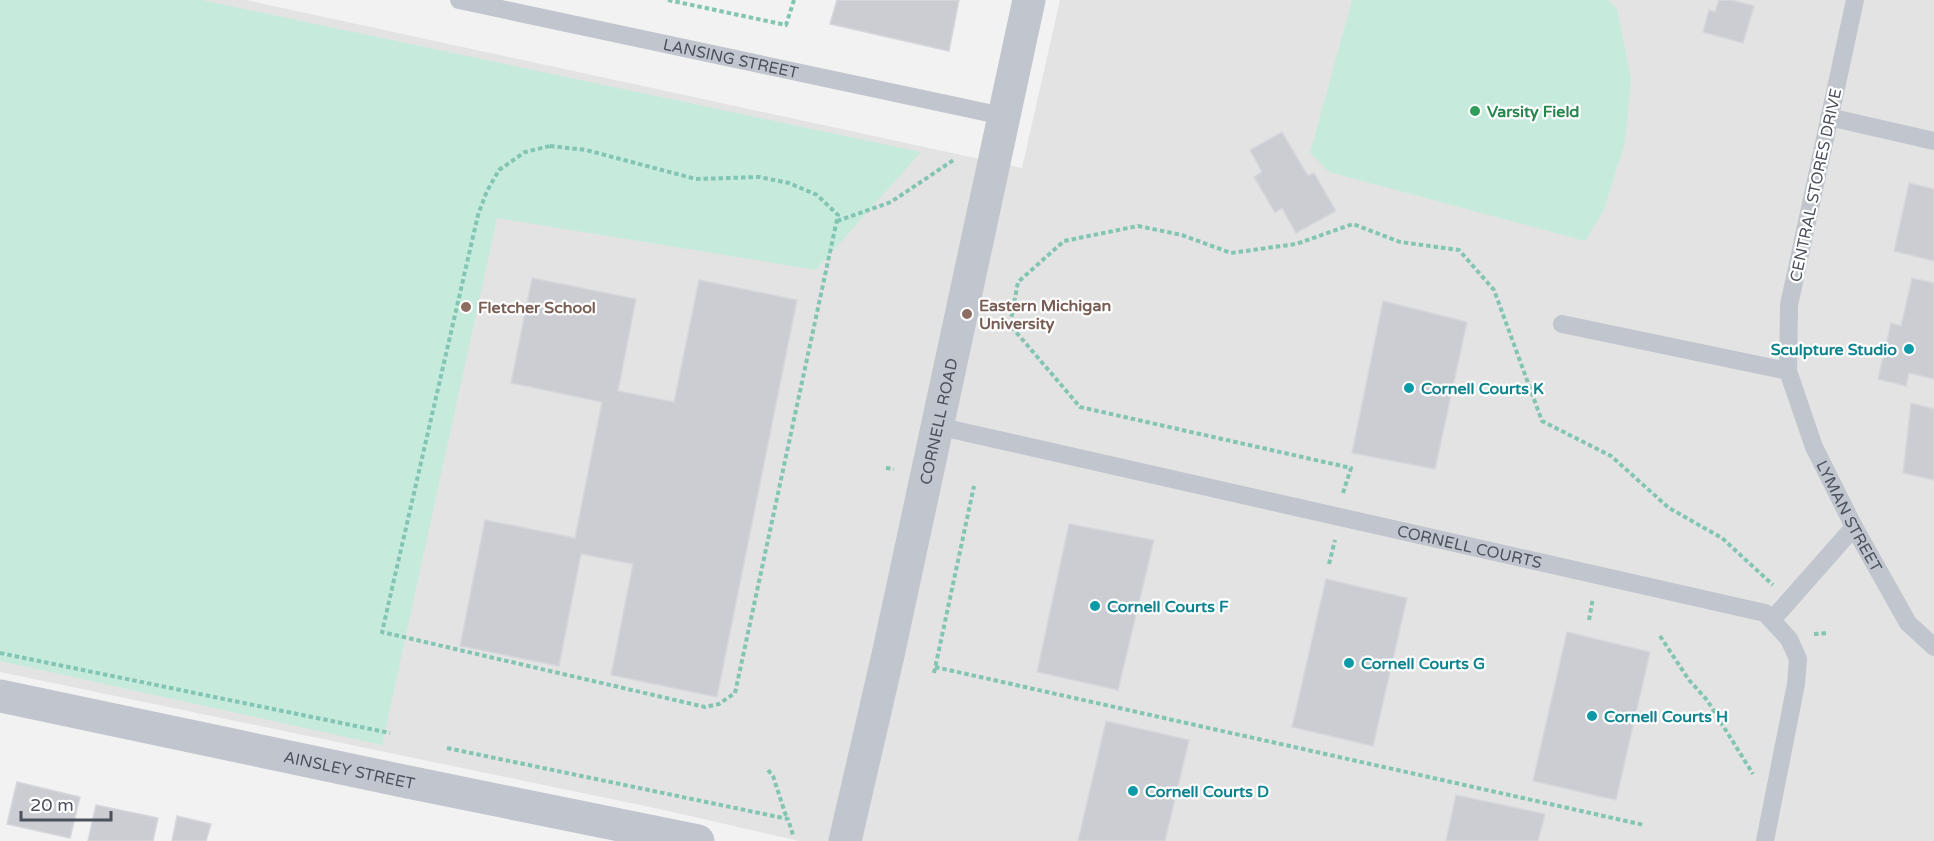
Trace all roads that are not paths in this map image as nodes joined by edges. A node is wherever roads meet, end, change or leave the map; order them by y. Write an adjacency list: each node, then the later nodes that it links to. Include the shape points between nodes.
1 (459, 0): 4 (lane, LANSING STREET)
2 (1029, 0): 4 (street, CORNELL ROAD)
3 (1855, 0): 5 (lane, CENTRAL STORES DRIVE)
4 (1004, 116): 9 (street, CORNELL ROAD)
5 (1829, 117): 6 (lane); 8 (lane, CENTRAL STORES DRIVE, via 1789,305)
6 (1934, 141)
7 (1562, 324): 8 (lane)
8 (1788, 371): 10 (lane, LYMAN STREET, via 1814,447)
9 (937, 426): 11 (lane, CORNELL COURTS, via 1765,614); 15 (street, CORNELL ROAD)
10 (1854, 527): 11 (lane); 12 (lane, LYMAN STREET, via 1908,623)
11 (1772, 620): 16 (lane, CORNELL COURTS, via 1790,639 1798,659)
12 (1934, 647)
13 (0, 696): 14 (street, AINSLEY STREET)
14 (698, 841)
15 (846, 841)
16 (1765, 841)

